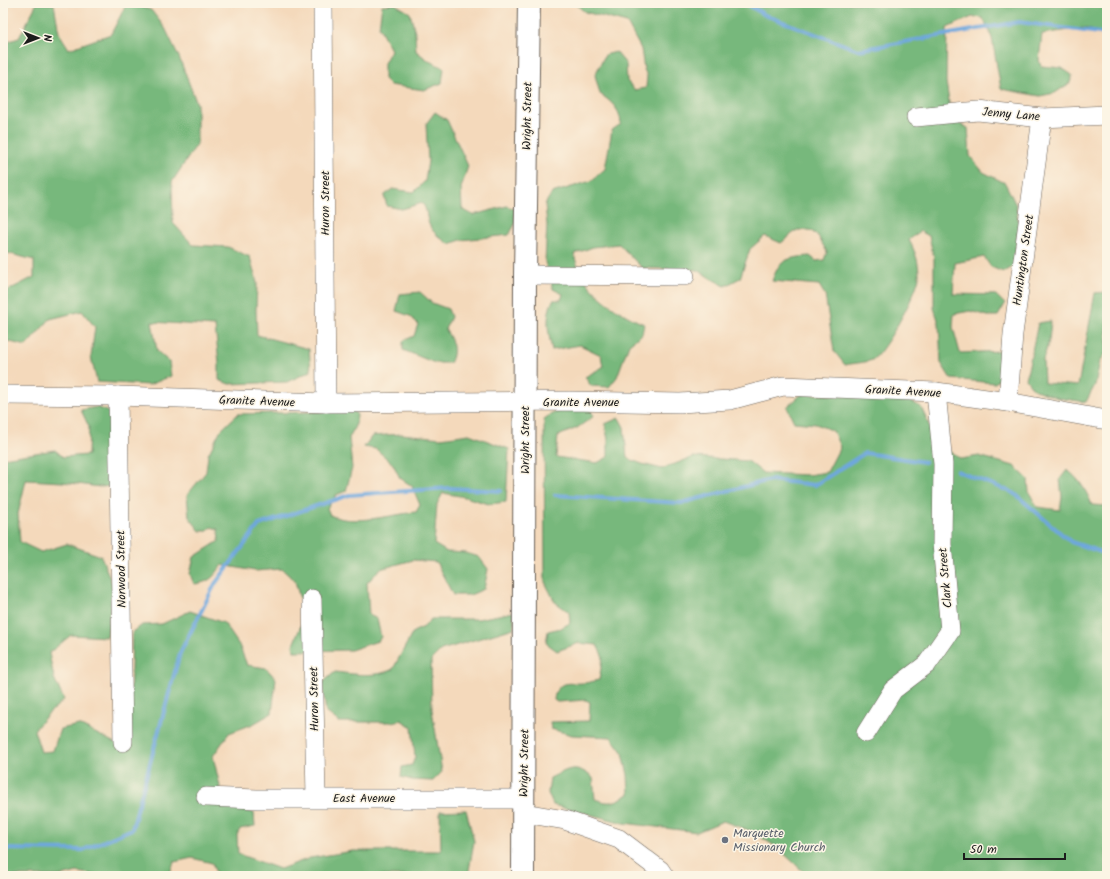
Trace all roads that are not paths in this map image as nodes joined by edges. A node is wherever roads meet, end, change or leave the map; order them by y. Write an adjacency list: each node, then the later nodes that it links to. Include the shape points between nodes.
1 (323, 3): 13 (street, Huron Street)
2 (529, 3): 6 (main road, Wright Street)
3 (1107, 115): 5 (street, Jenny Lane)
4 (916, 117): 5 (street, Jenny Lane, via 978,111)
5 (1042, 118): 12 (street, Huntington Street, via 1013,334)
6 (525, 275): 7 (street); 11 (main road, Wright Street)
7 (685, 276)
8 (936, 392): 11 (street, Granite Avenue, via 783,386 730,400); 12 (street, Granite Avenue); 16 (street, Clark Street, via 944,464 942,544 950,631 928,664 894,690)
9 (3, 395): 10 (street, Granite Avenue)
10 (118, 396): 13 (street, Granite Avenue); 17 (street, Norwood Street)
11 (525, 402): 13 (street, Granite Avenue); 20 (main road, Wright Street)
12 (1008, 402): 14 (street, Granite Avenue)
13 (326, 403)
14 (1107, 420)
15 (312, 599): 19 (street, Huron Street)
16 (866, 733)
17 (123, 742)
18 (206, 797): 19 (street, East Avenue)
19 (316, 798): 20 (street, East Avenue)
20 (524, 806): 21 (main road, Wright Street); 22 (street, East Avenue, via 619,839 660,870)
21 (523, 876)
22 (664, 876)

